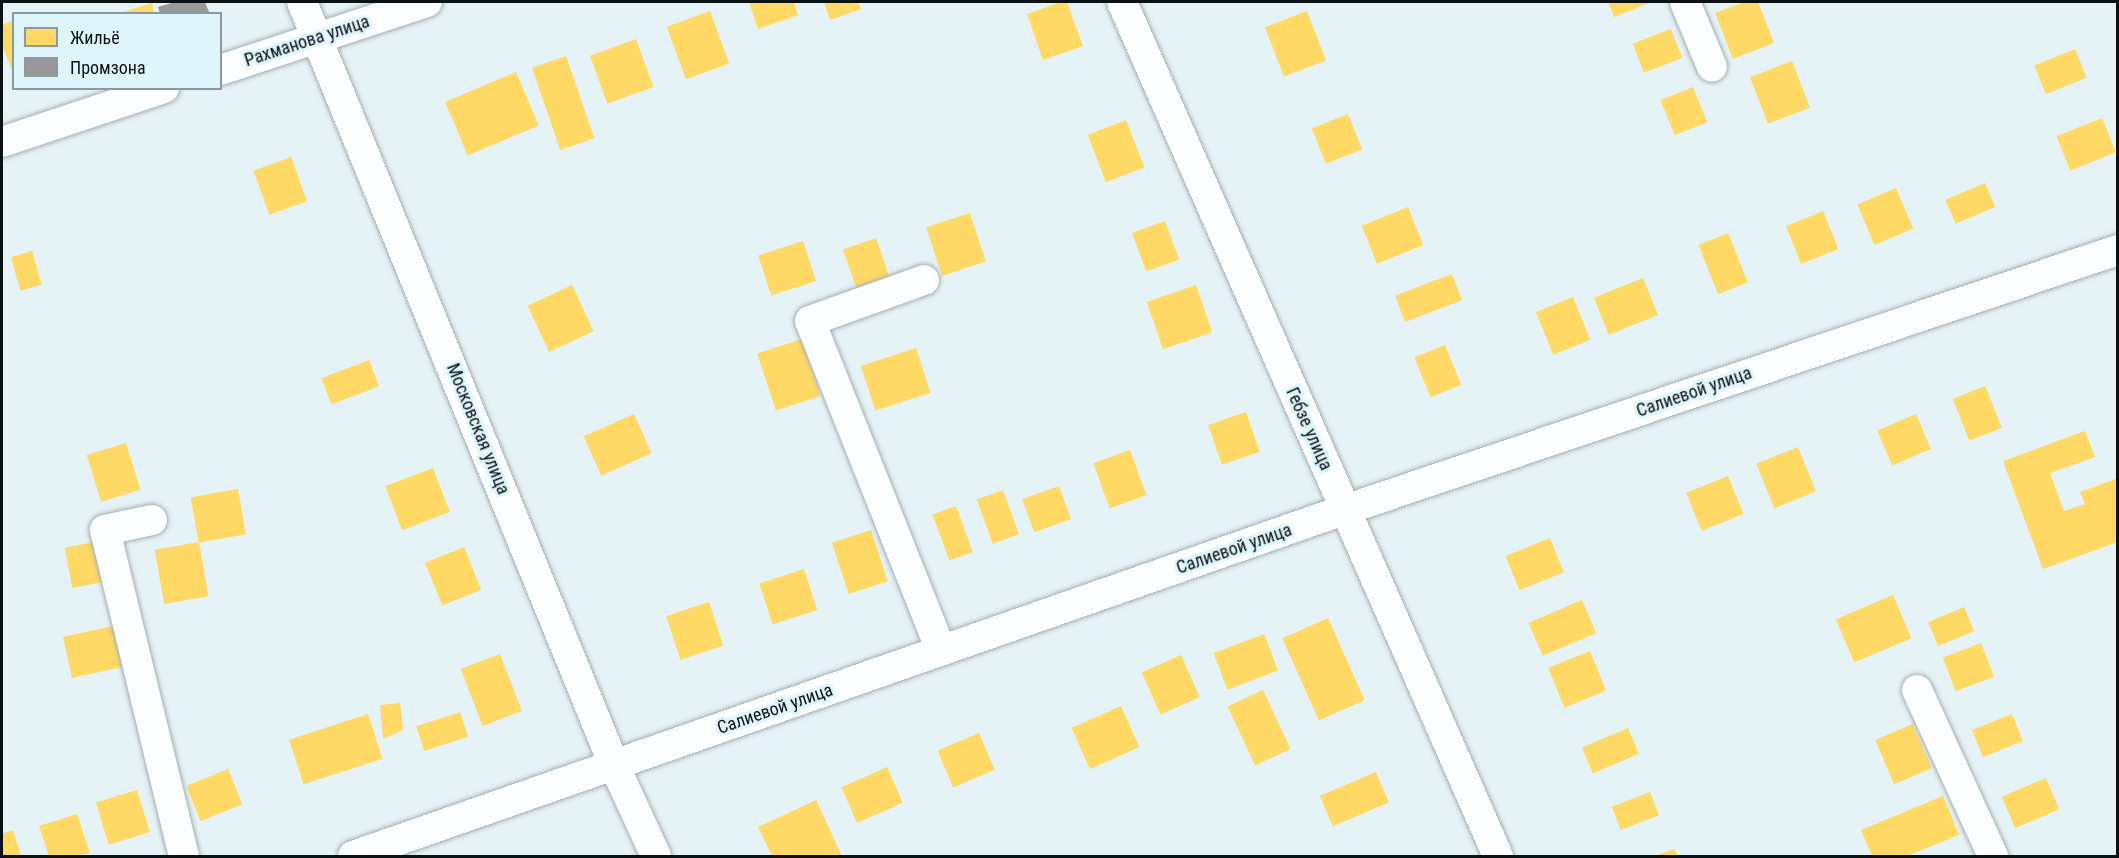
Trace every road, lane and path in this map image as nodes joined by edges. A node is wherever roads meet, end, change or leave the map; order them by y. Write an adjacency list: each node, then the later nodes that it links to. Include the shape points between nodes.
1 (302, 2): 5 (street, Московская улица)
2 (427, 2): 5 (street, Рахманова улица)
3 (1122, 2): 12 (street, Гебзе улица)
4 (1685, 2): 6 (street)
5 (318, 38): 7 (street, Рахманова улица); 16 (street, Московская улица)
6 (1712, 66)
7 (222, 69)
8 (158, 90): 9 (street)
9 (2, 142)
10 (2118, 250): 12 (street, Салиевой улица)
11 (924, 280): 14 (street, via 810,321)
12 (1344, 510): 14 (street, Салиевой улица); 20 (street, Гебзе улица)
13 (152, 520): 17 (street, via 105,530)
14 (941, 651): 16 (street, Салиевой улица)
15 (1917, 690): 21 (street)
16 (614, 765): 18 (street, Салиевой улица); 19 (street, Московская улица)
17 (184, 856)
18 (353, 856)
19 (656, 856)
20 (1498, 856)
21 (1993, 856)

